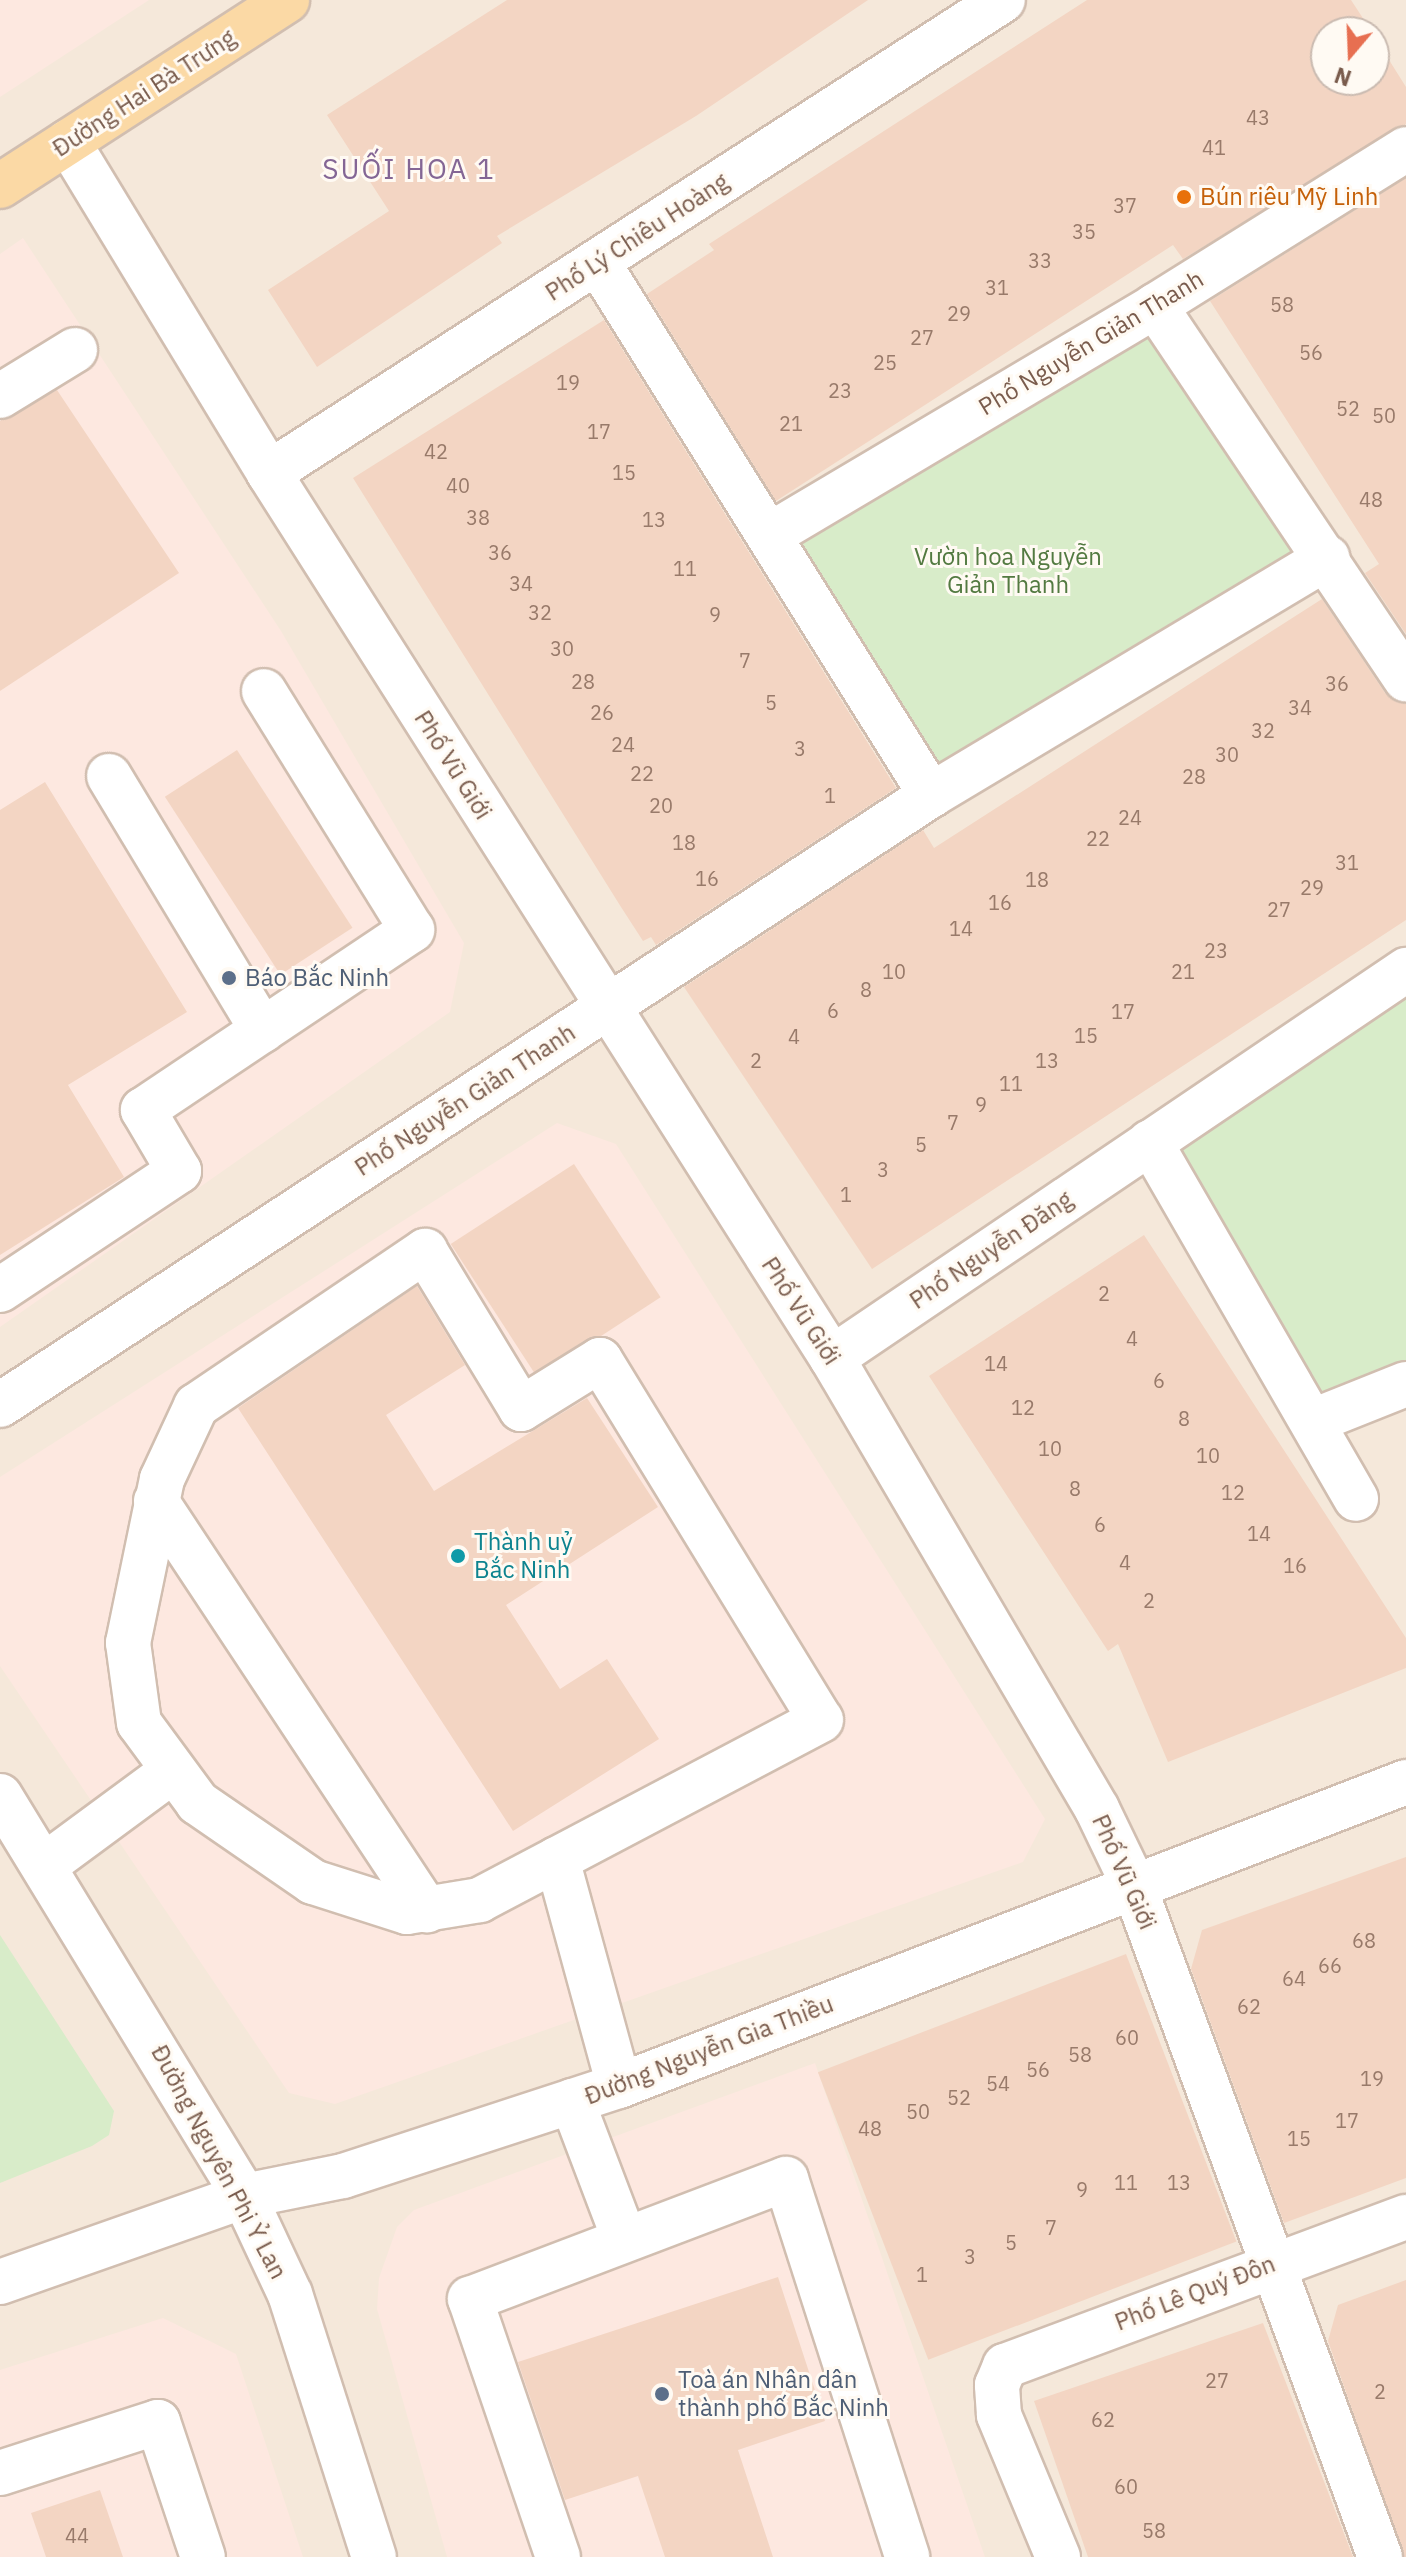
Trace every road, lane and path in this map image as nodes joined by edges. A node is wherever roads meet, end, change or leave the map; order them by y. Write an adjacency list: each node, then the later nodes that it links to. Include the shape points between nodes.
1 (287, 0): 3 (main road, Đường Hai Bà Trưng)
2 (1003, 0): 6 (street, Phố Lý Chiêu Hoàng)
3 (68, 142): 5 (main road, Đường Hai Bà Trưng); 10 (street, Phố Vũ Giới)
4 (1406, 149): 7 (street, Phố Nguyễn Giản Thanh)
5 (0, 186)
6 (598, 263): 10 (street, Phố Lý Chiêu Hoàng); 11 (street)
7 (1155, 306): 11 (street, Phố Nguyễn Giản Thanh); 12 (street)
8 (75, 350): 9 (street)
9 (0, 396)
10 (269, 473): 18 (street, Phố Vũ Giới)
11 (773, 533): 16 (street)
12 (1327, 558): 13 (street); 16 (street, Phố Nguyễn Giản Thanh)
13 (1406, 679)
14 (264, 691): 19 (street, via 412,930)
15 (109, 776): 19 (street)
16 (931, 795): 18 (street, Phố Nguyễn Giản Thanh)
17 (1406, 970): 20 (street, Phố Nguyễn Đăng)
18 (606, 1007): 22 (street, Phố Vũ Giới); 24 (street, Phố Nguyễn Giản Thanh)
19 (262, 1030): 21 (street, via 143,1110 179,1171)
20 (1150, 1142): 22 (street, Phố Nguyễn Đăng); 25 (street)
21 (0, 1290)
22 (832, 1358): 33 (street, Phố Vũ Giới, via 1097,1809)
23 (1406, 1384): 25 (street)
24 (0, 1405)
25 (1313, 1421): 26 (street)
26 (1356, 1499)
27 (156, 1501): 28 (street, via 130,1615 128,1671 139,1723); 31 (street, via 196,1406 425,1251 521,1409 600,1360 821,1720); 34 (street)
28 (170, 1773): 32 (street); 34 (street, via 221,1823 313,1882 379,1907)
29 (1406, 1782): 33 (street, Đường Nguyễn Gia Thiều)
30 (0, 1796): 32 (street, Đường Nguyên Phi Ỷ Lan)
31 (557, 1859): 34 (street, via 480,1900); 35 (street)
32 (45, 1865): 37 (street, Đường Nguyên Phi Ỷ Lan)
33 (1134, 1886): 35 (street, Đường Nguyễn Gia Thiều); 40 (street, Phố Vũ Giới)
34 (427, 1910)
35 (619, 2086): 36 (street, Đường Nguyễn Gia Thiều)
36 (572, 2101): 37 (street, Đường Nguyễn Gia Thiều, via 343,2176); 39 (street)
37 (244, 2196): 41 (street, Đường Nguyễn Gia Thiều); 44 (street, Đường Nguyên Phi Ỷ Lan, via 290,2294)
38 (1406, 2217): 40 (street, Phố Lê Quý Đôn)
39 (624, 2238): 45 (street, via 470,2299); 46 (street, via 786,2179)
40 (1274, 2263): 47 (street, Phố Lê Quý Đôn, via 1014,2362 997,2385 999,2415); 48 (street, Phố Vũ Giới)
41 (0, 2282)
42 (0, 2473): 43 (street, via 158,2422)
43 (203, 2557)
44 (374, 2557)
45 (558, 2557)
46 (907, 2557)
47 (1058, 2557)
48 (1380, 2557)

